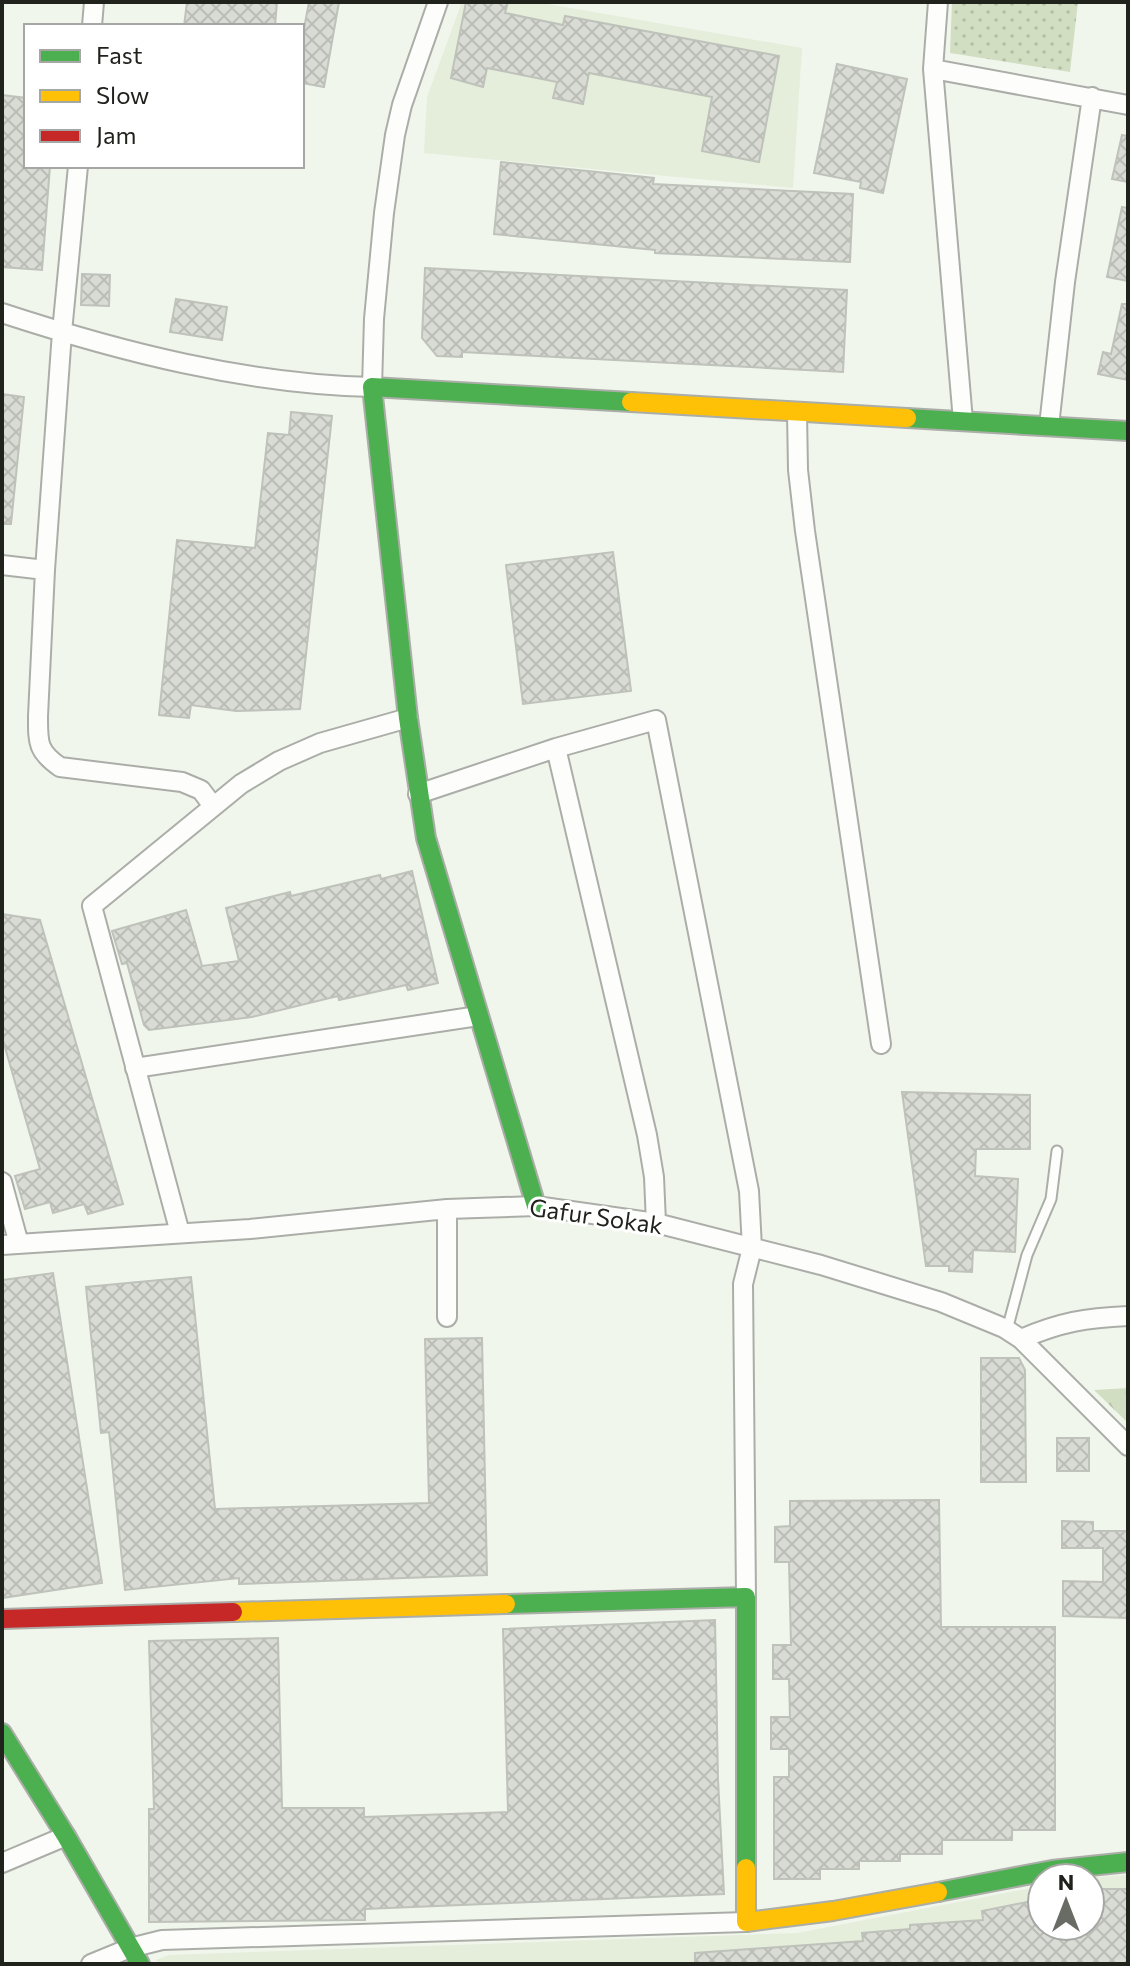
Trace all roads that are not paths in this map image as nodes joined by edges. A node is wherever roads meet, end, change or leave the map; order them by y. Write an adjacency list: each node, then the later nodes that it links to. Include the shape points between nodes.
1 (94, 2): 4 (street)
2 (438, 2): 11 (street, via 395,135 375,303)
3 (938, 2): 5 (street)
4 (92, 24)
5 (933, 69): 6 (street); 13 (street)
6 (1092, 97): 7 (street); 14 (street)
7 (1128, 105)
8 (78, 168): 10 (street)
9 (2, 313): 10 (street)
10 (62, 332): 11 (street, via 244,375); 17 (street)
11 (372, 387): 12 (street); 18 (street)
12 (797, 413): 13 (street); 23 (street, via 805,531)
13 (963, 421): 14 (street)
14 (1049, 426): 15 (street)
15 (1128, 431)
16 (2, 565): 17 (street)
17 (45, 570): 21 (street, via 38,716 44,756 60,767 182,782 201,790)
18 (408, 718): 20 (street); 21 (street, via 320,743 279,761)
19 (556, 748): 20 (street); 29 (street, via 647,1135); 32 (street, via 656,720 749,1191)
20 (418, 794): 22 (street)
21 (213, 806): 24 (street, via 92,906)
22 (478, 1016): 24 (street); 27 (street)
23 (881, 1044)
24 (135, 1068): 30 (street)
25 (1057, 1151): 35 (lane, via 1051,1199 1027,1255)
26 (2, 1182): 31 (street)
27 (536, 1206): 28 (street, Gafur Sokak); 29 (street, Gafur Sokak)
28 (447, 1209): 30 (street, Gafur Sokak); 34 (street)
29 (656, 1223): 32 (street, Gafur Sokak)
30 (180, 1233): 31 (street, Gafur Sokak)
31 (11, 1244)
32 (752, 1248): 35 (street, Gafur Sokak, via 941,1302); 37 (street, via 743,1284)
33 (1128, 1316): 35 (street, via 1080,1319)
34 (447, 1317)
35 (1014, 1335): 36 (street, Gafur Sokak)
36 (1128, 1446)
37 (746, 1597): 38 (street); 44 (street)
38 (2, 1619)
39 (2, 1733): 40 (street)
40 (10, 1756): 41 (street)
41 (66, 1836): 43 (street); 45 (street)
42 (1128, 1862): 44 (street)
43 (2, 1863)
44 (746, 1922): 45 (street, via 162,1940)
45 (135, 1956): 46 (street)
46 (91, 1964)

